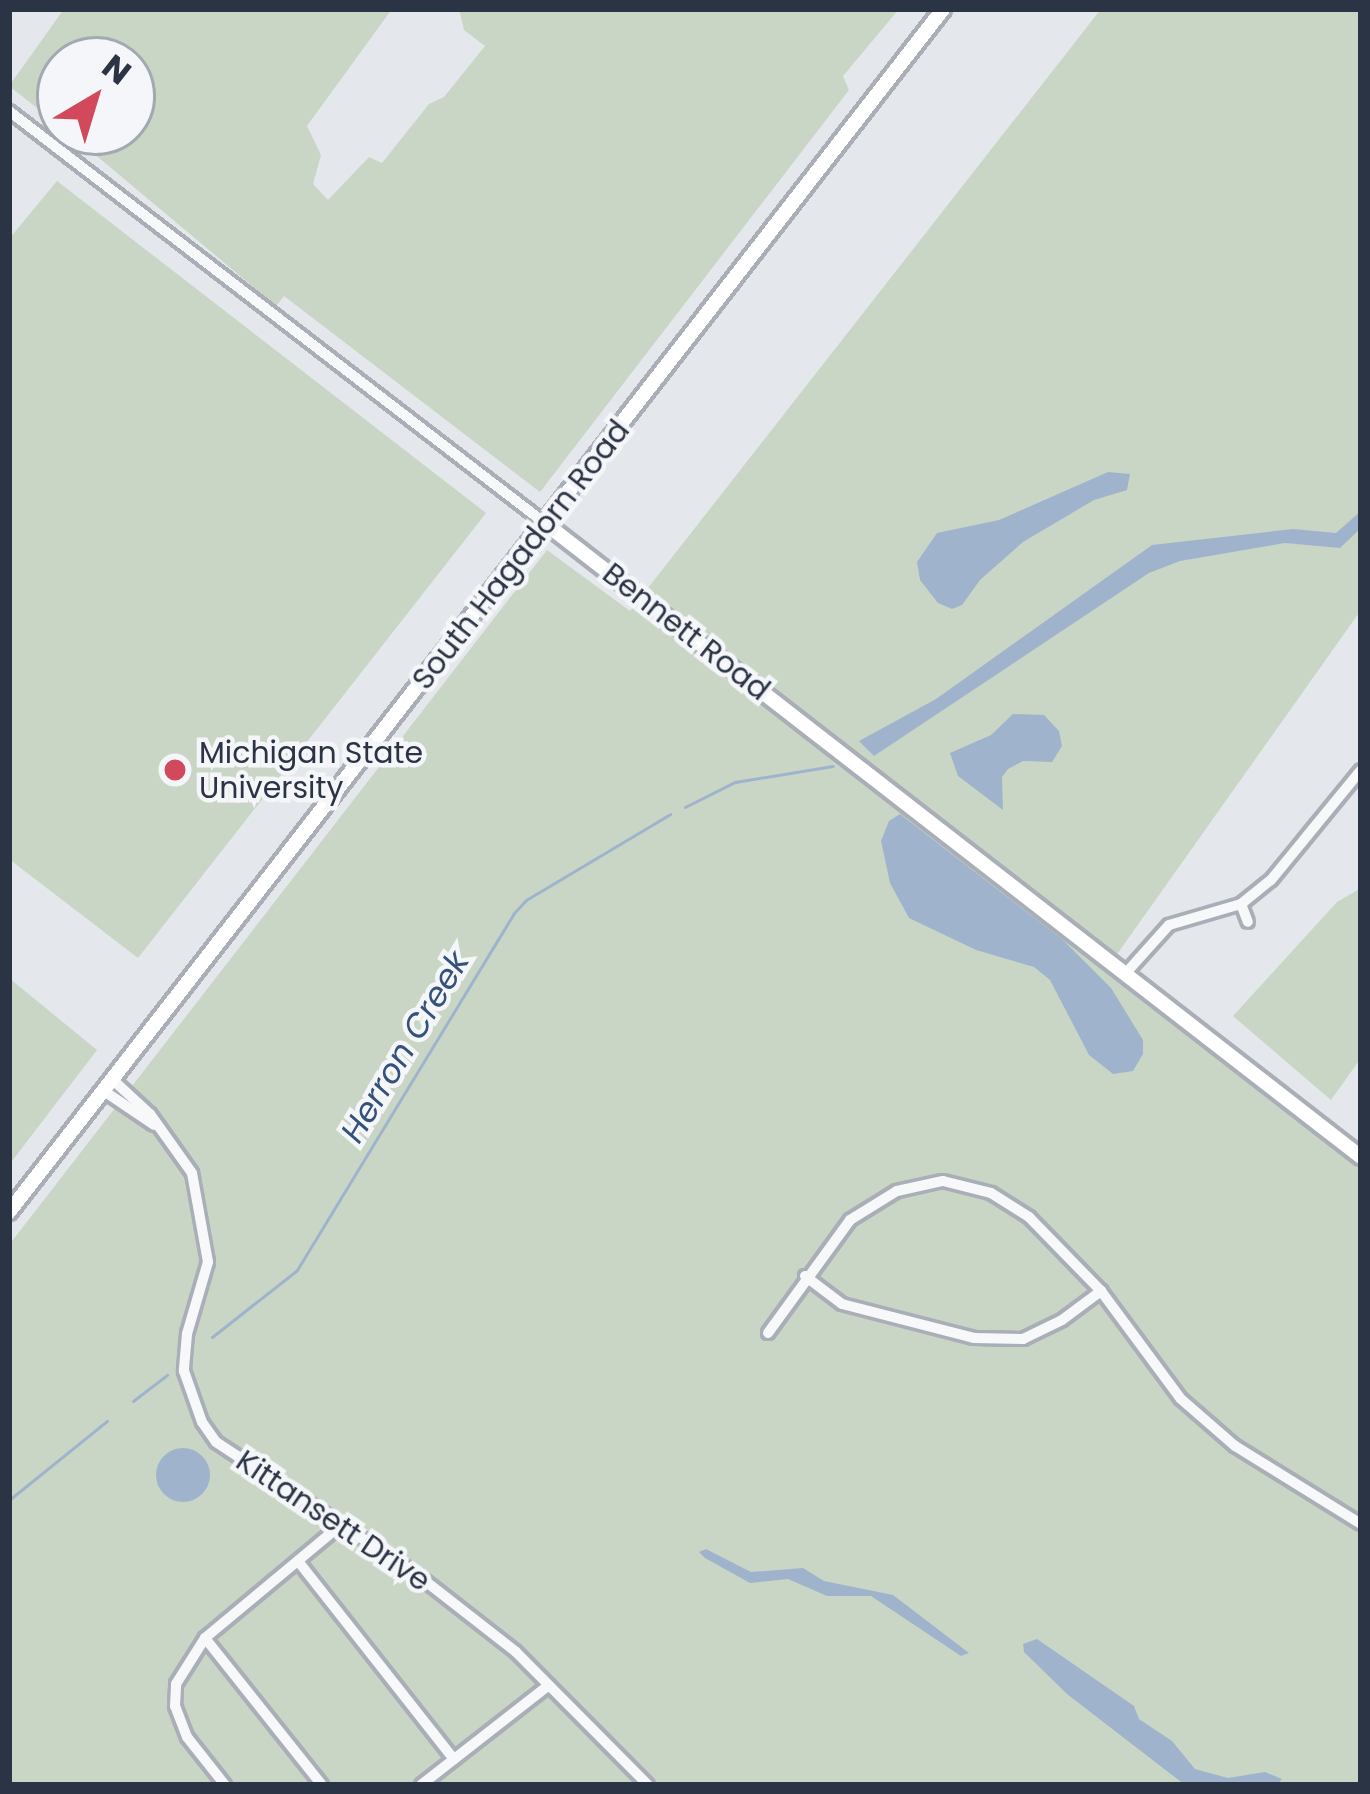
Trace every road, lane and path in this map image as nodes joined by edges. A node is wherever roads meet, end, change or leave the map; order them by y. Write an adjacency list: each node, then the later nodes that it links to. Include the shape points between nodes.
1 (943, 9): 3 (street, South Hagadorn Road)
2 (9, 112): 3 (street, Bennett Road)
3 (546, 524): 9 (street, Bennett Road); 10 (street, South Hagadorn Road)
4 (1361, 770): 5 (street)
5 (1349, 782): 6 (street); 7 (street, via 1271,880)
6 (1361, 792)
7 (1240, 904): 8 (street); 9 (street, via 1169,925)
8 (1248, 922)
9 (1125, 974): 11 (street, Bennett Road)
10 (108, 1086): 12 (street, South Hagadorn Road); 16 (street, Kittansett Drive, via 154,1125 192,1173 202,1208 208,1262 184,1371 202,1422 245,1466)
11 (1361, 1156)
12 (9, 1212)
13 (805, 1276): 14 (street, via 842,1304 974,1338 1023,1340); 14 (street, via 850,1220 897,1191 944,1180 991,1192 1029,1217); 15 (street)
14 (1101, 1291): 17 (street, via 1181,1399 1235,1446)
15 (768, 1334)
16 (342, 1524): 18 (street); 20 (street, Kittansett Drive, via 415,1573)
17 (1361, 1524)
18 (298, 1561): 19 (street); 21 (street)
19 (205, 1638): 22 (street, via 176,1684 175,1706 187,1737); 23 (street)
20 (549, 1685): 21 (street); 25 (street, Kittansett Drive)
21 (454, 1759): 24 (street)
22 (225, 1785)
23 (322, 1785)
24 (421, 1785)
25 (648, 1785)

